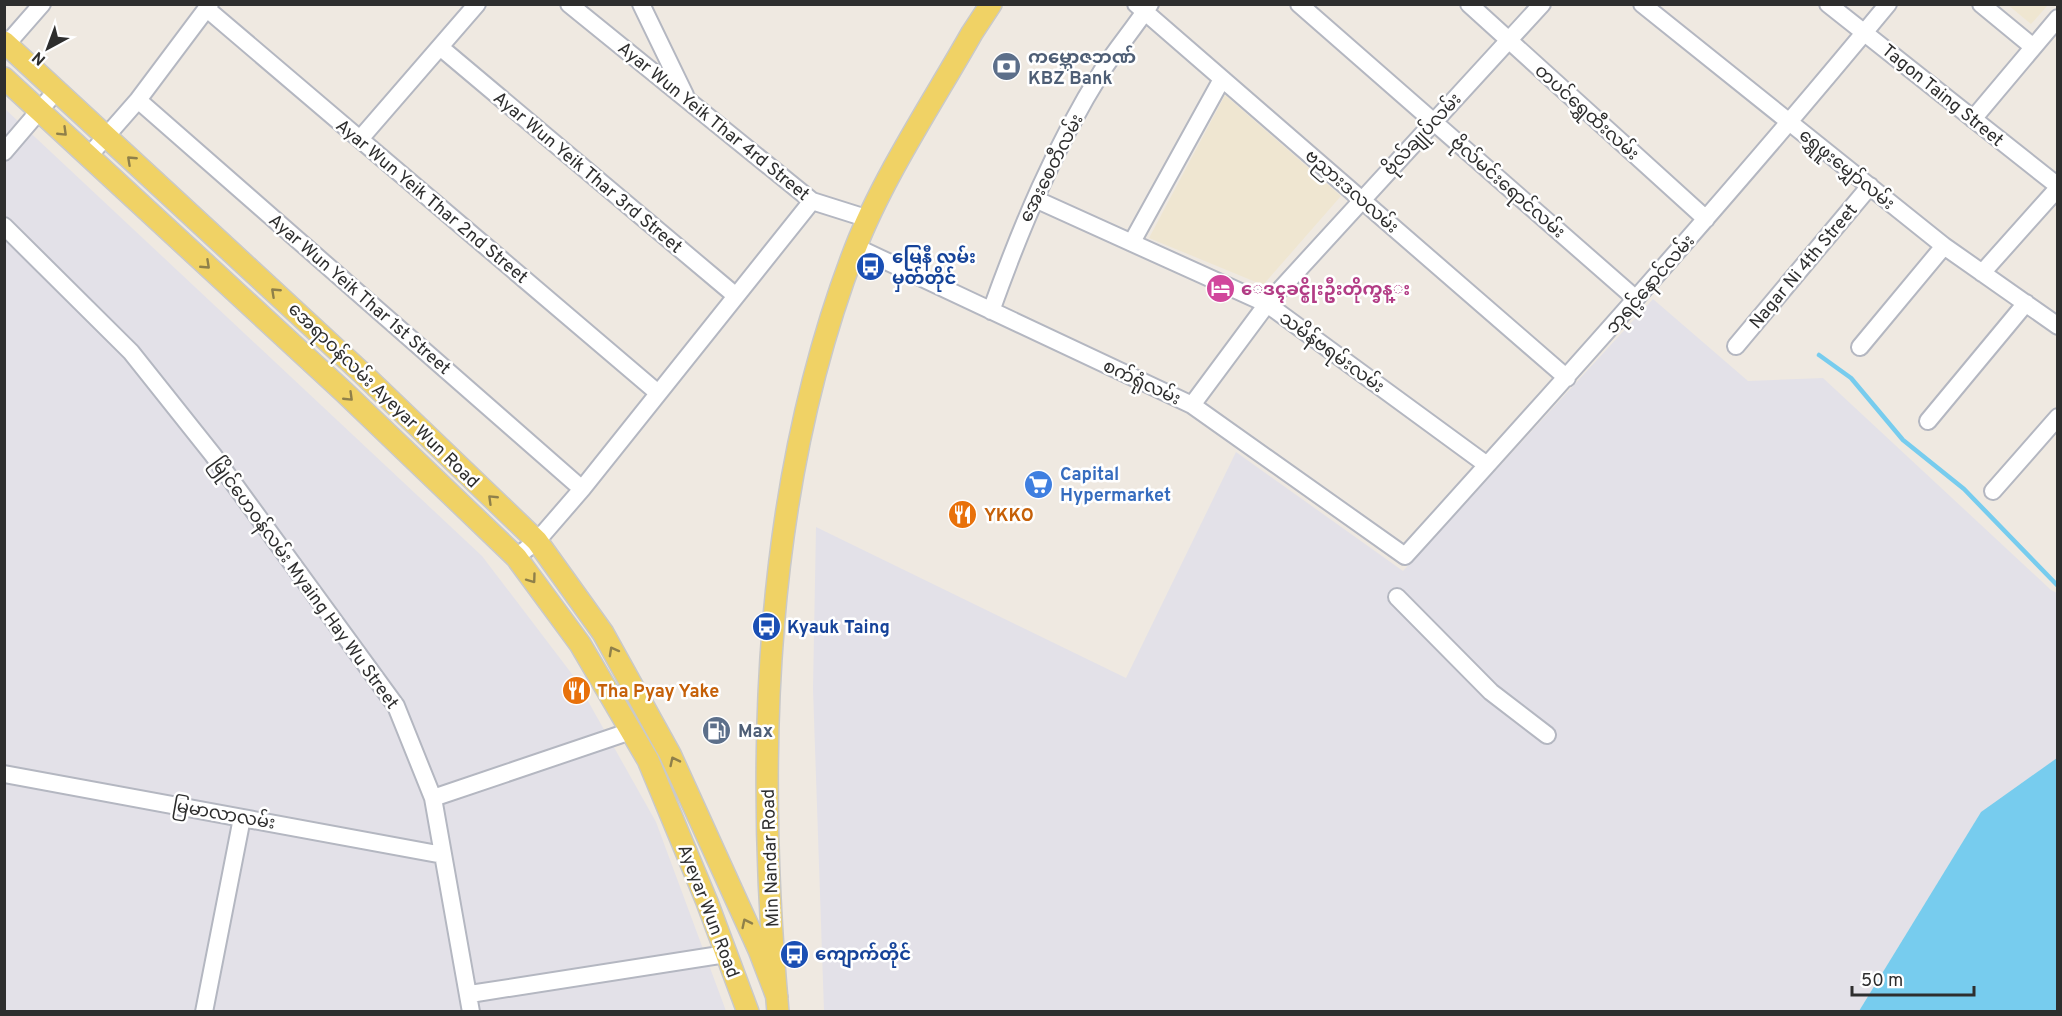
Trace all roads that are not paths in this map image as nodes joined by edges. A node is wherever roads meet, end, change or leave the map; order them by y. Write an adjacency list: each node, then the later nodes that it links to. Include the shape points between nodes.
1 (42, 4): 18 (street)
2 (477, 4): 20 (street)
3 (569, 4): 25 (street, Ayar Wun Yeik Thar 4rd Street)
4 (641, 4): 25 (street)
5 (991, 4): 39 (main road, Min Nandar Road)
6 (1299, 4): 28 (street, ဗိုလ်မင်းရောင်လမ်း)
7 (1469, 4): 17 (street, တပင်ရွှေထီးလမ်း)
8 (1542, 4): 17 (street, ဗိုလ်ချုပ်လမ်း)
9 (1642, 4): 29 (street, ရွှေဖူးမျှော်လမ်း)
10 (1828, 4): 16 (street, Tagon Taing Street)
11 (1888, 4): 16 (street, ဘုရင့်နောင်လမ်း)
12 (1981, 4): 19 (street)
13 (208, 7): 24 (street); 31 (street, Ayar Wun Yeik Thar 2nd Street)
14 (1144, 7): 22 (street, ဗညားဒလလမ်း); 36 (street, အေးစေတီလမ်း, via 1064,138)
15 (2058, 18): 19 (street)
16 (1865, 33): 27 (street, Tagon Taing Street); 29 (street, ဘုရင့်နောင်လမ်း)
17 (1509, 41): 28 (street, ဗိုလ်ချုပ်လမ်း); 40 (street, တပင်ရွှေထီးလမ်း)
18 (6, 43): 23 (main road, အေရာဝန်လမ်း Ayeyar Wun Road)
19 (2032, 46): 27 (street)
20 (440, 47): 31 (street); 46 (street, Ayar Wun Yeik Thar 3rd Street)
21 (4, 78): 26 (main road, အေရာဝန်လမ်း Ayeyar Wun Road)
22 (1222, 79): 37 (street, ဗညားဒလလမ်း); 42 (street)
23 (57, 90): 26 (street); 30 (main road, အေရာဝန်လမ်း Ayeyar Wun Road)
24 (138, 100): 30 (street); 60 (street, Ayar Wun Yeik Thar 1st Street)
25 (688, 102): 38 (street, Ayar Wun Yeik Thar 4rd Street)
26 (39, 110): 32 (street); 33 (main road, အေရာဝန်လမ်း Ayeyar Wun Road, one-way to 33)
27 (1973, 119): 35 (street, Tagon Taing Street)
28 (1433, 122): 37 (street, ဗိုလ်ချုပ်လမ်း); 47 (street, ဗိုလ်မင်းရောင်လမ်း)
29 (1790, 123): 34 (street, ရွှေဖူးမျှော်လမ်း); 40 (street, ဘုရင့်နောင်လမ်း)
30 (106, 136): 33 (street); 62 (main road, အေရာဝန်လမ်း Ayeyar Wun Road, one-way to 30)
31 (360, 139): 55 (street, Ayar Wun Yeik Thar 2nd Street)
32 (4, 152)
33 (88, 157): 64 (main road, အေရာဝန်လမ်း Ayeyar Wun Road, one-way to 64, via 344,392)
34 (1869, 186): 43 (street, ရွှေဖူးမျှော်လမ်း); 52 (street, Nagar Ni 4th Street)
35 (2058, 187): 45 (street)
36 (1035, 199): 42 (street, သမိန်ဗရမ်းလမ်း); 50 (street, အေးစေတီလမ်း)
37 (1361, 200): 49 (street, ဗိုလ်ချုပ်လမ်း); 54 (street, ဗညားဒလလမ်း)
38 (812, 201): 39 (street, Ayar Wun Yeik Thar 4rd Street); 46 (street)
39 (869, 219): 44 (main road, Min Nandar Road)
40 (1706, 219): 47 (street, ဘုရင့်နောင်လမ်း)
41 (4, 226): 69 (street, မြိုင်ဟေဝန်လမ်း Myaing Hay Wu Street, via 131,352 213,454 396,706)
42 (1132, 242): 49 (street, သမိန်ဗရမ်းလမ်း)
43 (1944, 246): 45 (street, ရွှေဖူးမျှော်လမ်း); 53 (street)
44 (856, 247): 50 (street, စက်ရုံလမ်း); 76 (main road, Min Nandar Road, via 808,396 775,604 766,780)
45 (1982, 273): 48 (street, ရွှေဖူးမျှော်လမ်း)
46 (736, 296): 55 (street)
47 (1636, 299): 54 (street, ဘုရင့်နောင်လမ်း)
48 (2026, 303): 51 (street, ရွှေဖူးမျှော်လမ်း); 58 (street)
49 (1267, 304): 56 (street, ဗိုလ်ချုပ်လမ်း); 59 (street, သမိန်ဗရမ်းလမ်း)
50 (991, 310): 56 (street, စက်ရုံလမ်း)
51 (2058, 326)
52 (1736, 346)
53 (1860, 348)
54 (1567, 378): 59 (street, ဘုရင့်နောင်လမ်း)
55 (658, 393): 60 (street)
56 (1192, 405): 63 (street, စက်ရုံလမ်း)
57 (2058, 417): 61 (street)
58 (1929, 421)
59 (1487, 465): 63 (street, ဘုရင့်နောင်လမ်း)
60 (582, 489): 62 (street)
61 (1993, 491)
62 (537, 541): 64 (street); 70 (main road, အေရာဝန်လမ်း Ayeyar Wun Road, one-way to 62, via 603,633)
63 (1405, 556)
64 (516, 557): 66 (main road, အေရာဝန်လမ်း Ayeyar Wun Road, one-way to 66, via 580,644)
65 (1397, 597): 67 (street, via 1491,692)
66 (631, 731): 69 (street); 71 (main road, အေရာဝန်လမ်း Ayeyar Wun Road)
67 (1548, 735)
68 (4, 774): 72 (street, မြမာလာလမ်း)
69 (433, 798): 73 (street, မြိုင်ဟေဝန်လမ်း Myaing Hay Wu Street)
70 (694, 804): 76 (main road, Ayeyar Wun Road, one-way to 70)
71 (669, 810): 74 (main road, Ayeyar Wun Road)
72 (242, 818): 73 (street, မြမာလာလမ်း); 77 (street)
73 (443, 855): 75 (street, မြိုင်ဟေဝန်လမ်း Myaing Hay Wu Street)
74 (726, 954): 75 (street); 79 (main road, Ayeyar Wun Road)
75 (470, 994): 78 (street, မြိုင်ဟေဝန်လမ်း Myaing Hay Wu Street)
76 (778, 1006): 79 (main road)
77 (204, 1011)
78 (471, 1011)
79 (748, 1011)

